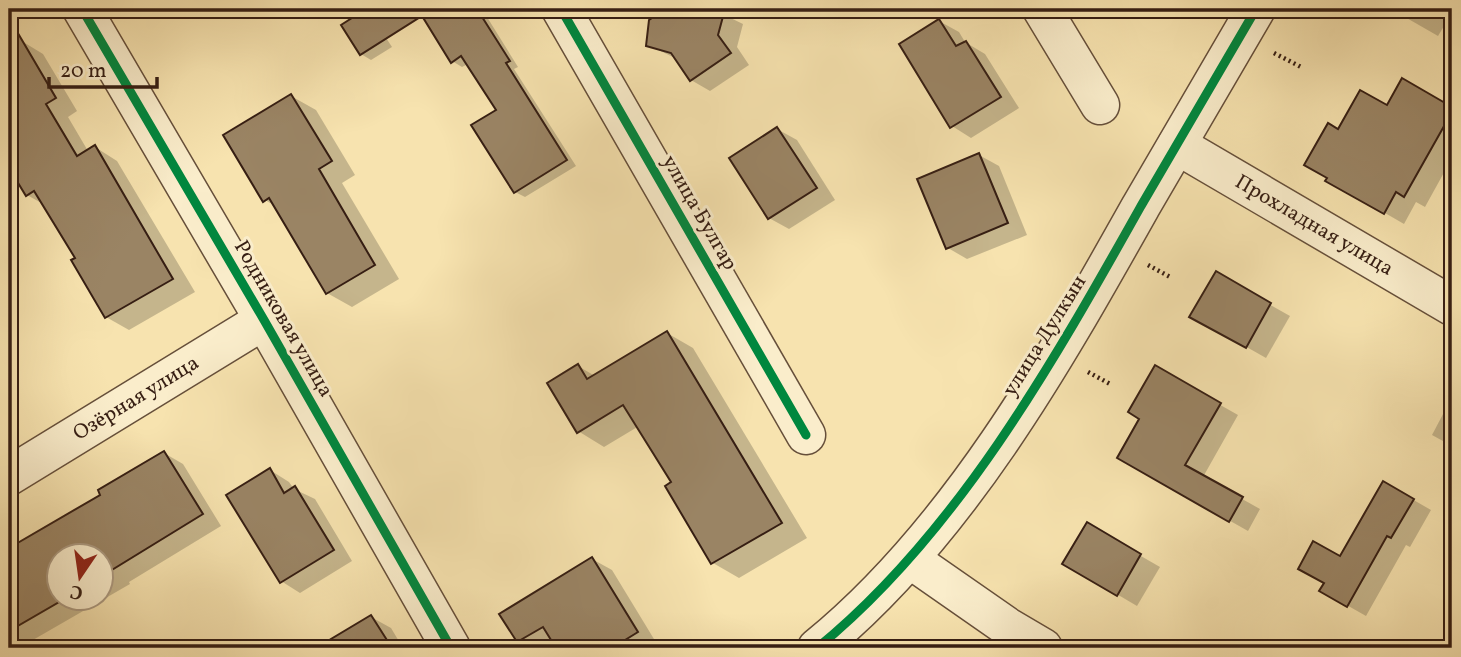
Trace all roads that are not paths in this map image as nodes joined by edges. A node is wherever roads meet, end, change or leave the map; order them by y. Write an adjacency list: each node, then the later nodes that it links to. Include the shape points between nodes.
1 (82, 9): 8 (street, Родниковая улица)
2 (561, 9): 9 (street, улица Булгар)
3 (1042, 9): 5 (street)
4 (1256, 9): 6 (street, улица Дулкын)
5 (1100, 106)
6 (1177, 145): 7 (street, Прохладная улица); 11 (street, улица Дулкын, via 1056,355 990,454)
7 (1452, 306)
8 (264, 320): 10 (street, Озёрная улица); 12 (street, Родниковая улица)
9 (806, 435)
10 (9, 477)
11 (909, 559): 13 (street, улица Дулкын, via 850,621); 14 (street)
12 (451, 648)
13 (817, 648)
14 (1043, 648)

